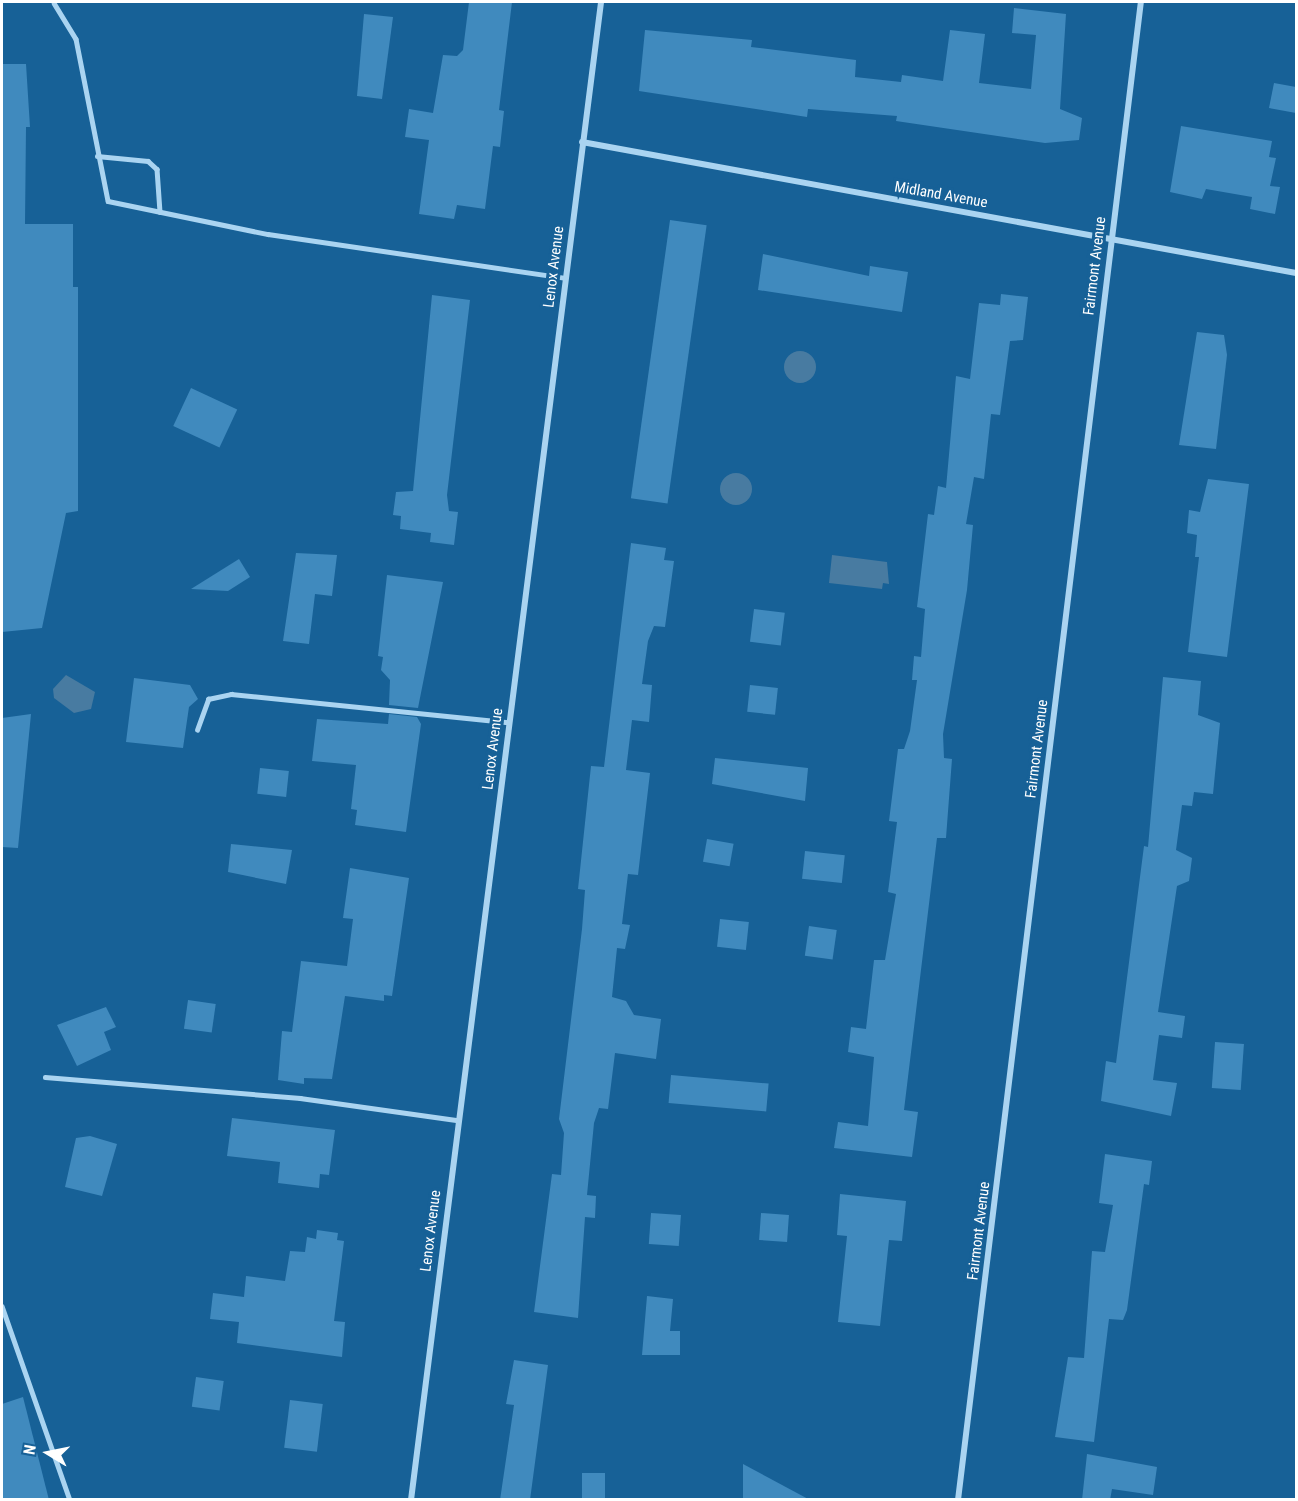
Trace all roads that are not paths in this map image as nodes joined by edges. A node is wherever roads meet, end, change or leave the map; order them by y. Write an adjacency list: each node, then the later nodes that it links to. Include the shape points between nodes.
1 (601, 2): 4 (street, Lenox Avenue)
2 (1141, 2): 7 (street, Fairmont Avenue)
3 (54, 3): 5 (lane, via 76,39)
4 (582, 142): 7 (street, Midland Avenue); 9 (street, Lenox Avenue)
5 (97, 156): 6 (lane, via 108,201); 6 (lane, via 148,161 157,169)
6 (160, 212): 9 (lane, via 268,234)
7 (1110, 238): 8 (street, Midland Avenue); 17 (street, Fairmont Avenue)
8 (1296, 273)
9 (565, 278): 10 (street, Lenox Avenue)
10 (508, 722): 11 (lane, via 231,694 208,699); 13 (street, Lenox Avenue)
11 (197, 730)
12 (45, 1077): 13 (lane, via 228,1090)
13 (457, 1120): 16 (street, Lenox Avenue)
14 (2, 1306): 15 (lane)
15 (70, 1500)
16 (411, 1500)
17 (958, 1500)

